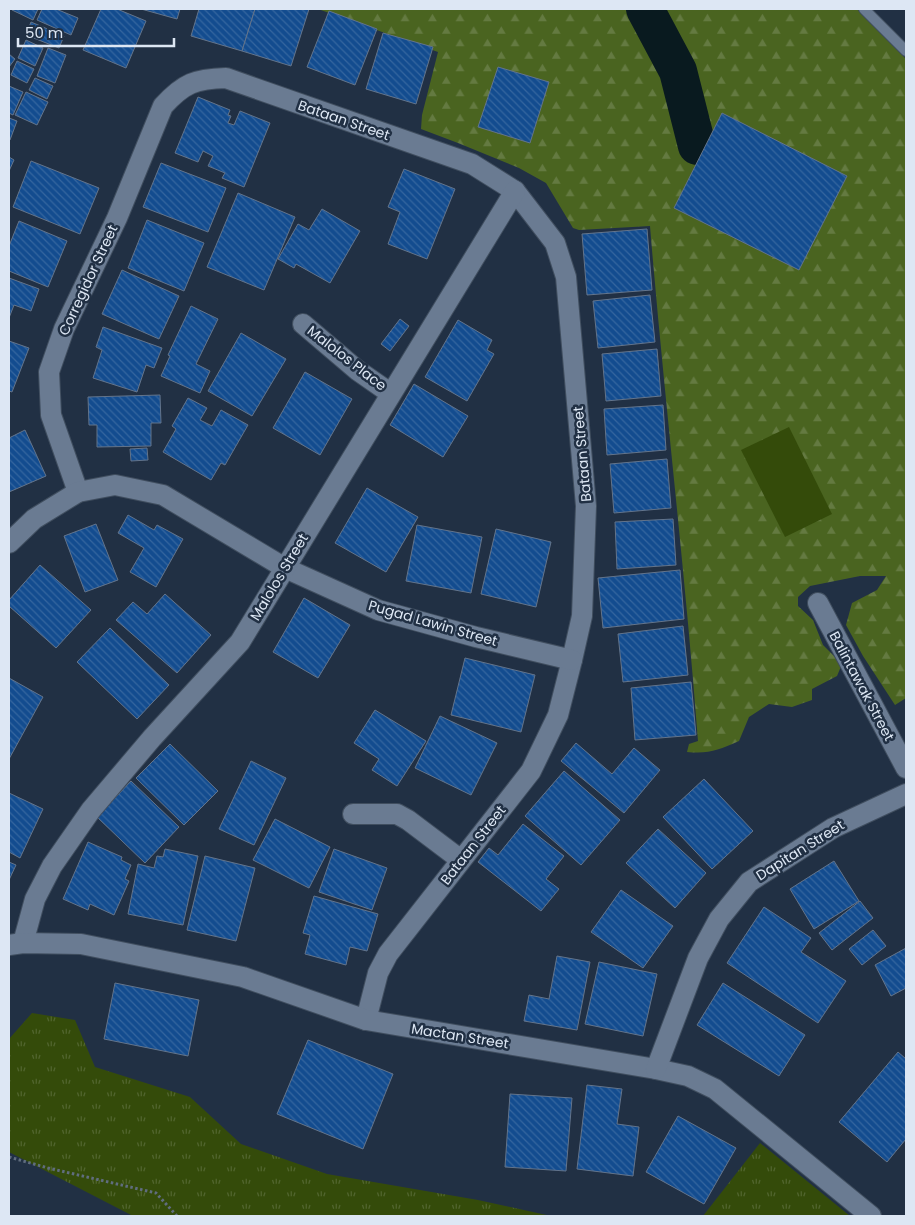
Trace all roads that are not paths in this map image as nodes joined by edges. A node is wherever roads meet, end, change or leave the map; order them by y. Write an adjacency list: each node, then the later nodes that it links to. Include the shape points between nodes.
1 (864, 9): 2 (lane)
2 (906, 51)
3 (188, 84): 4 (street, Bataan Street, via 205,78 226,78 472,164); 7 (street, Corregidor Street, via 163,106 117,218 64,329 49,372 51,415)
4 (515, 192): 6 (street, Malolos Street); 11 (street, Bataan Street, via 555,243 566,277 586,506 582,616)
5 (303, 324): 6 (street, Malolos Place)
6 (390, 393): 9 (street, Malolos Street)
7 (78, 492): 8 (street, Pugad Lawin Street, via 34,519); 9 (street, Pugad Lawin Street, via 115,486 163,495)
8 (9, 543)
9 (284, 568): 11 (street, Pugad Lawin Street, via 378,610); 16 (street, Malolos Street, via 240,642 91,810 57,858)
10 (818, 603): 12 (street, Balintawak Street)
11 (572, 660): 15 (street, Bataan Street, via 558,715 531,770)
12 (906, 768)
13 (906, 794): 18 (street, Dapitan Street, via 833,828 749,882 719,919 698,958)
14 (353, 814): 15 (street, via 397,814)
15 (461, 860): 17 (street, Bataan Street, via 388,954 378,974)
16 (16, 944): 17 (street, Mactan Street, via 81,944 243,977)
17 (366, 1020): 18 (street, Mactan Street)
18 (656, 1068): 19 (street, Mactan Street, via 688,1076 715,1089)
19 (871, 1216)

